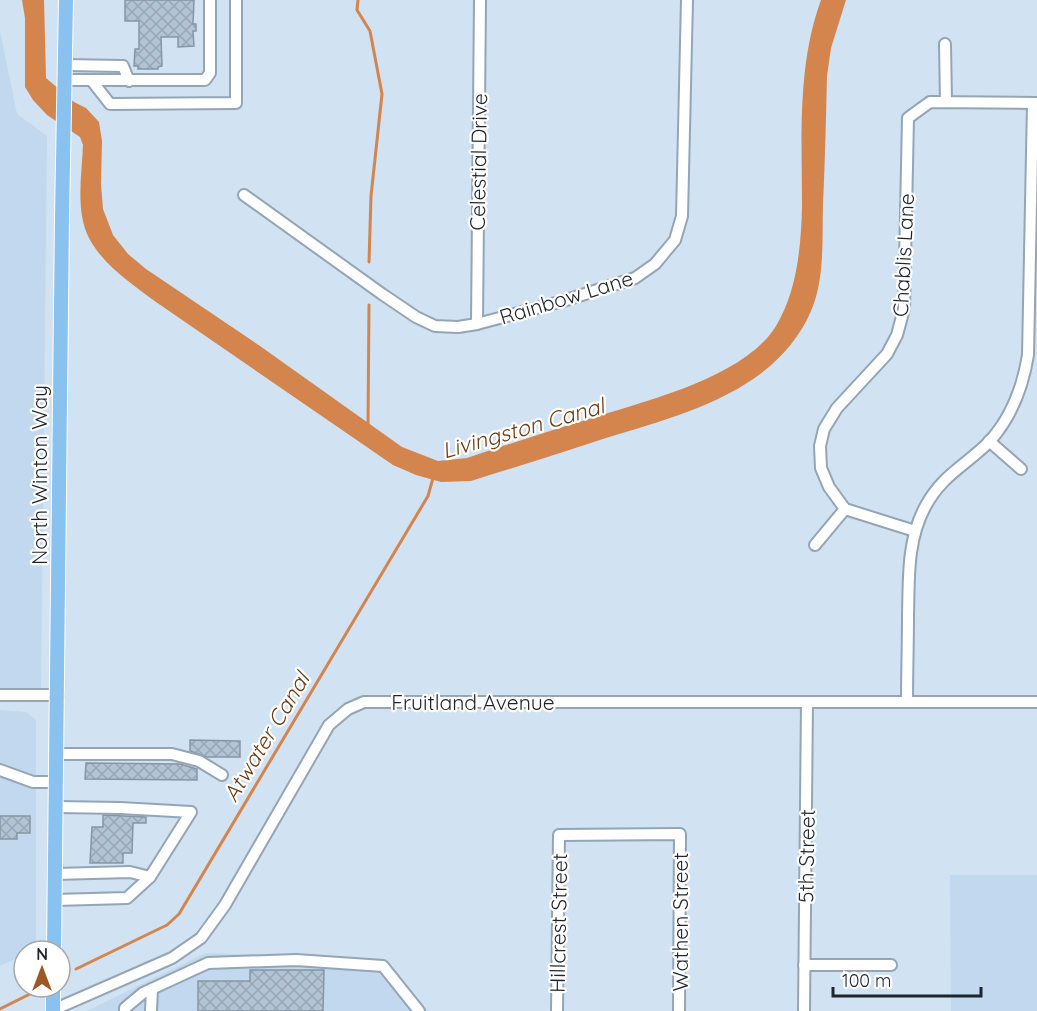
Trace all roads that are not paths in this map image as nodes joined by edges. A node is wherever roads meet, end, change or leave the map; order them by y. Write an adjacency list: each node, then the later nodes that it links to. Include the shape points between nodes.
1 (66, 0): 7 (main road, North Winton Way)
2 (210, 0): 9 (street, via 210,73 205,80)
3 (236, 0): 8 (street, via 236,103 110,104)
4 (480, 0): 14 (street, Celestial Drive)
5 (687, 0): 14 (street, Rainbow Lane, via 682,216 675,240 655,264 634,278)
6 (945, 44): 11 (street)
7 (65, 66): 9 (street, via 123,66); 10 (main road, North Winton Way)
8 (92, 81): 9 (street); 10 (street)
9 (129, 81)
10 (64, 84): 21 (main road, North Winton Way)
11 (946, 102): 12 (street); 17 (street, Chablis Lane, via 930,102 908,118 904,309 897,335 887,354 837,408 822,437 821,468)
12 (1035, 103): 15 (street, via 1029,355 1011,411)
13 (244, 195): 14 (street, Rainbow Lane, via 416,317 435,326)
14 (477, 324)
15 (989, 441): 16 (street); 18 (street, via 940,483)
16 (1021, 469)
17 (845, 510): 18 (street); 19 (street)
18 (915, 531): 23 (street, via 909,562)
19 (814, 545)
20 (0, 695): 21 (street)
21 (58, 695): 25 (main road, North Winton Way)
22 (807, 702): 23 (street, Fruitland Avenue); 35 (street, 5th Street); 38 (street, Fruitland Avenue, via 364,702 329,725 225,905 201,938 172,958)
23 (907, 702): 24 (street, Fruitland Avenue)
24 (1037, 702)
25 (57, 754): 27 (street, via 172,754 198,761); 28 (main road, North Winton Way)
26 (0, 770): 28 (street, via 33,782)
27 (222, 775)
28 (56, 782): 29 (main road, North Winton Way)
29 (56, 807): 31 (main road, North Winton Way); 32 (street, via 191,812)
30 (680, 834): 42 (street, Hillcrest Street, via 559,835); 43 (street, Wathen Street)
31 (55, 874): 32 (street, via 130,872); 33 (main road, North Winton Way)
32 (150, 877): 33 (street, via 127,898)
33 (55, 900): 34 (main road, North Winton Way)
34 (54, 939)
35 (804, 965): 36 (street); 44 (street, 5th Street)
36 (891, 965)
37 (152, 989): 39 (street); 40 (street); 41 (street, via 208,963 343,962 383,966)
38 (53, 1010)
39 (125, 1011)
40 (151, 1011)
41 (419, 1011)
42 (557, 1011)
43 (679, 1011)
44 (804, 1011)

